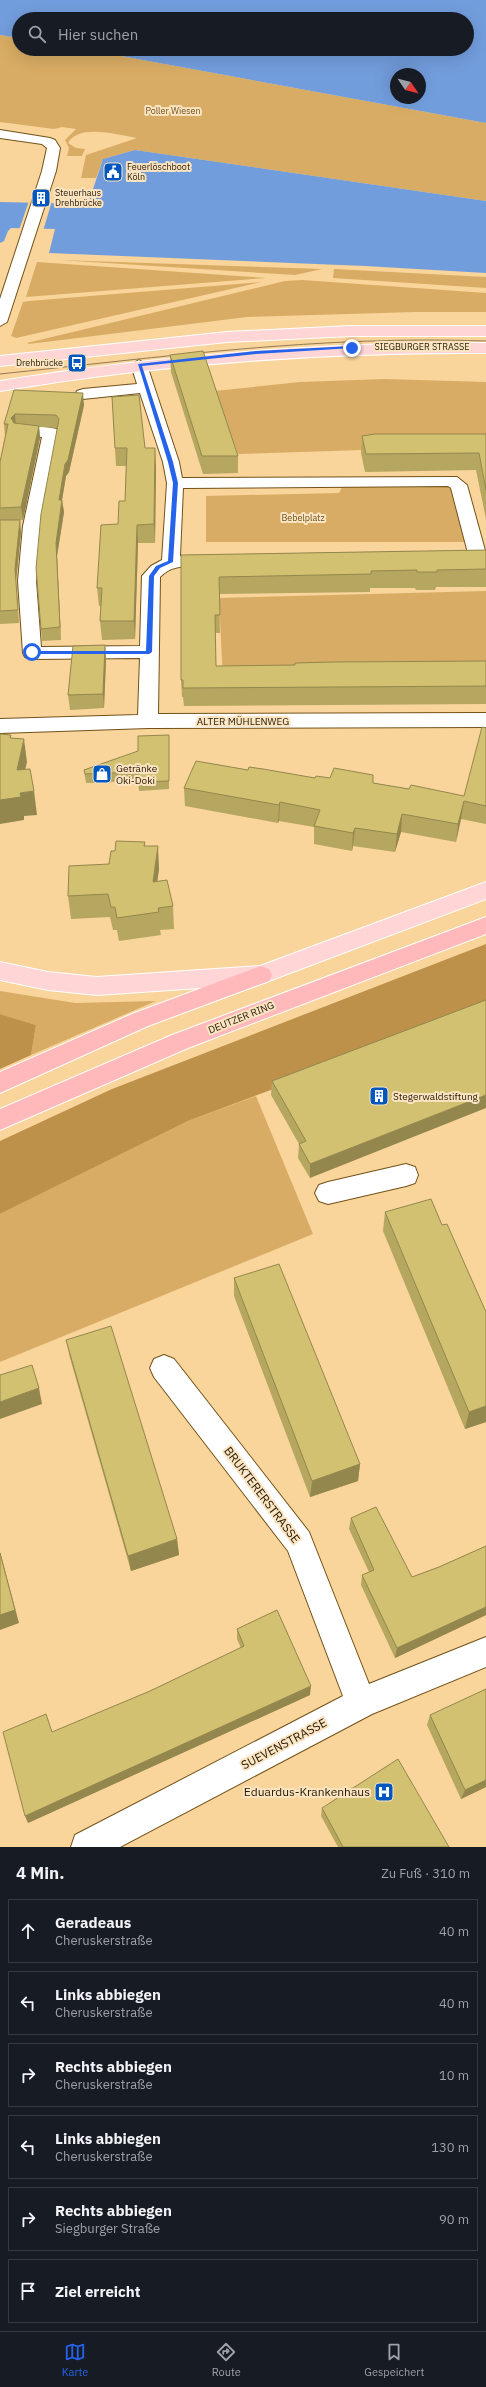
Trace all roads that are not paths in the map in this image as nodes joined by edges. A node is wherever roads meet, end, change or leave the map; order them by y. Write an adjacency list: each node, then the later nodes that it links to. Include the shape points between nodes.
1 (0, 134): 2 (street, via 50,143 54,148 54,171)
2 (0, 322)
3 (486, 331): 5 (main road, SIEGBURGER STRASSE, via 351,331 227,337)
4 (486, 348): 6 (main road, SIEGBURGER STRASSE, via 352,348 256,353)
5 (0, 361)
6 (139, 365): 7 (main road, SIEGBURGER STRASSE); 8 (street)
7 (0, 386)
8 (147, 388): 9 (street); 11 (street, via 171,462)
9 (83, 394)
10 (22, 431): 15 (street, via 51,432 24,526 32,652)
11 (175, 483): 12 (street, via 451,481 459,485); 14 (street)
12 (476, 557)
13 (228, 560): 14 (street)
14 (171, 562): 15 (street, via 158,567 151,576)
15 (149, 652): 17 (street)
16 (486, 720): 17 (street, ALTER MÜHLENWEG)
17 (148, 721): 18 (street, ALTER MÜHLENWEG)
18 (0, 726)
19 (486, 890): 22 (main road)
20 (486, 925): 24 (highway, DEUTZER RING, via 262,1008 70,1087)
21 (0, 971): 22 (main road, via 48,982 97,986)
22 (261, 975): 23 (highway, via 140,1020)
23 (0, 1083)
24 (0, 1120)
25 (406, 1175): 26 (street)
26 (328, 1193)
27 (164, 1368): 29 (street, BRUKTERERSTRASSE, via 299,1542)
28 (486, 1652): 29 (street, SUEVENSTRASSE)
29 (361, 1703): 30 (street, SUEVENSTRASSE)
30 (87, 1847)

